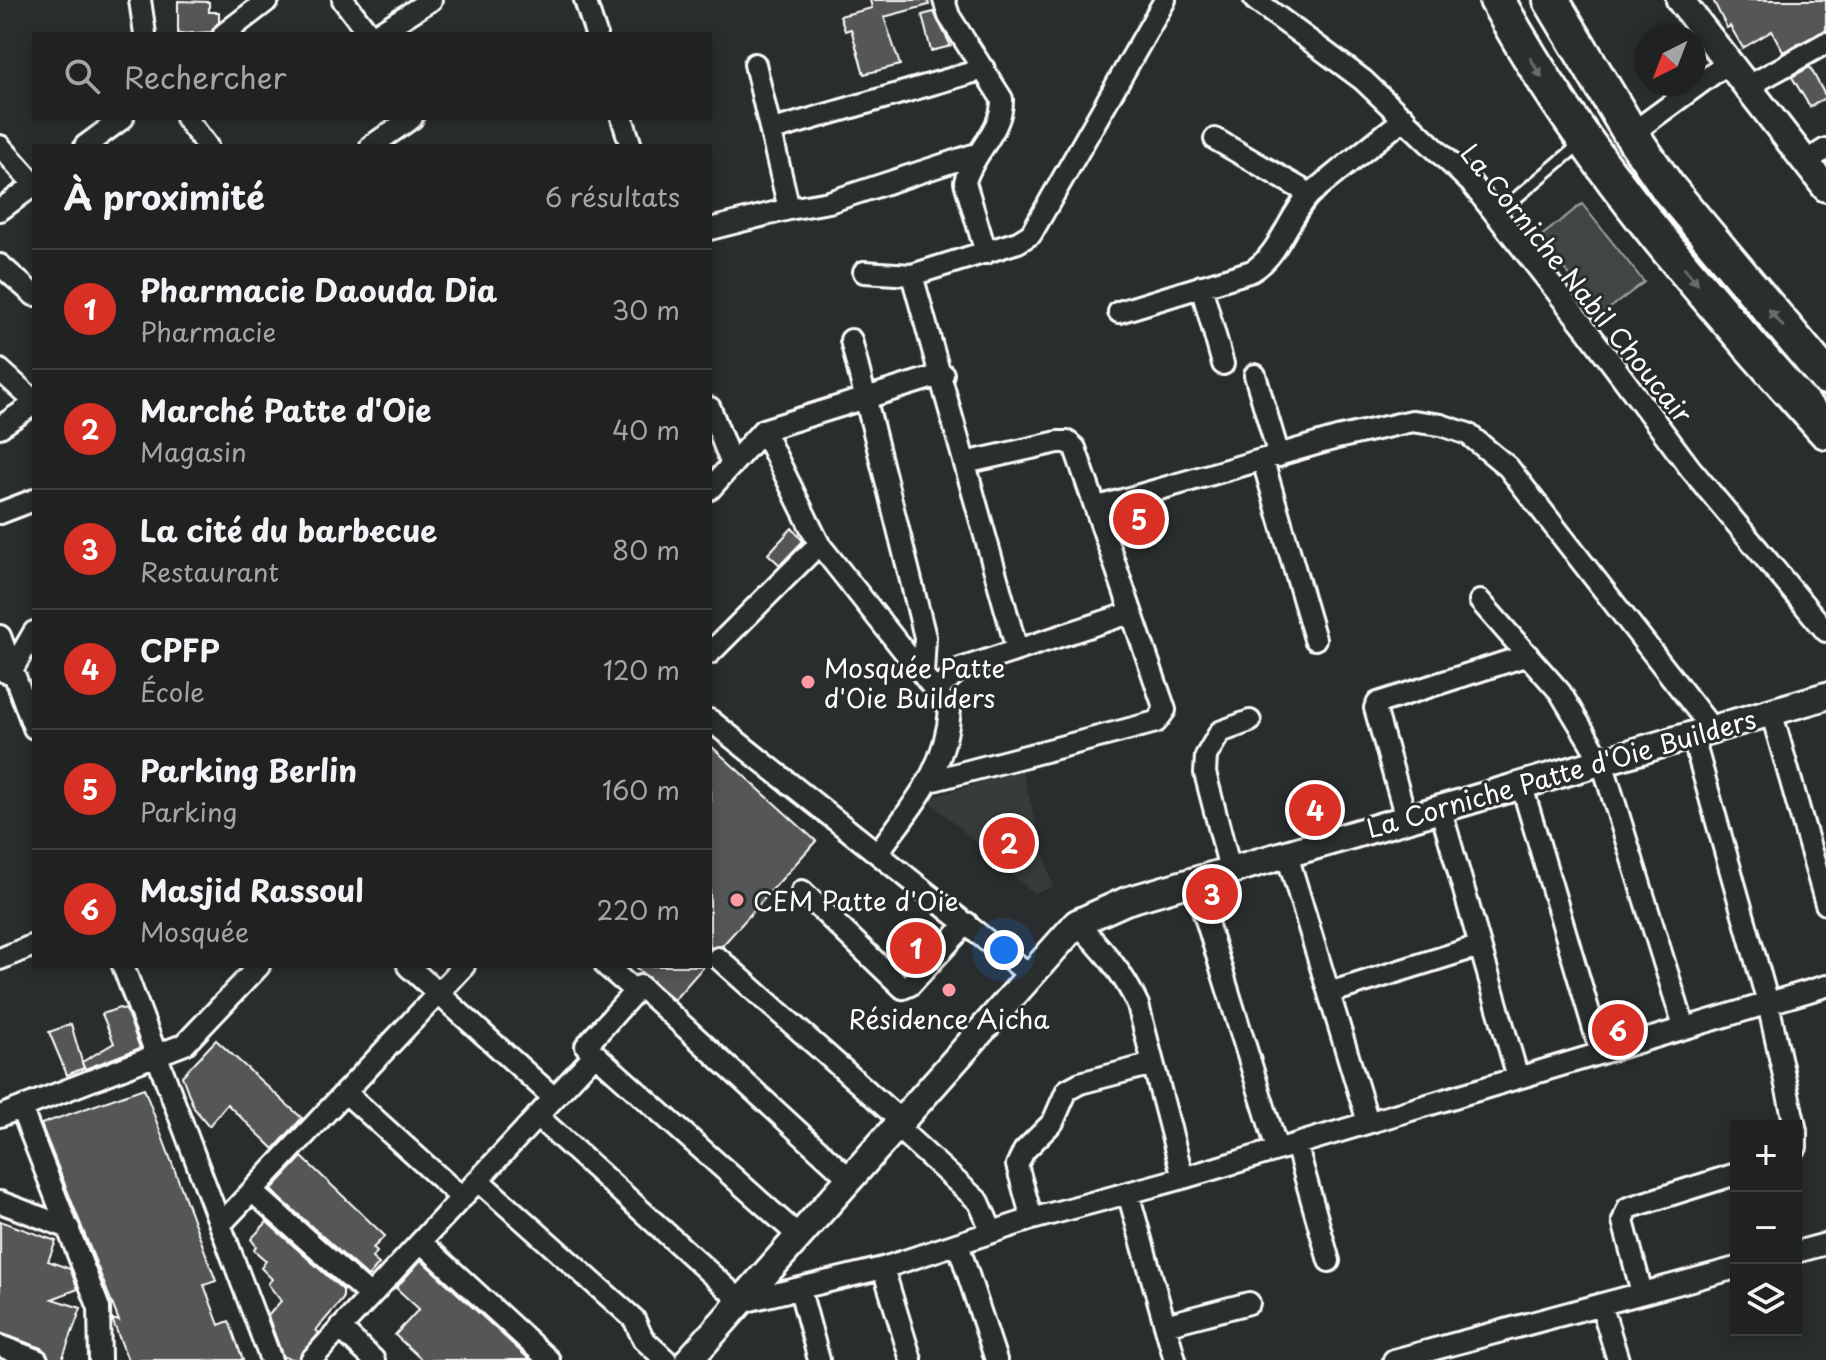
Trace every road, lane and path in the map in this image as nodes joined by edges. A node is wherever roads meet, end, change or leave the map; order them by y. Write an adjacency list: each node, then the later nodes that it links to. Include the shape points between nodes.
1 (140, 0): 12 (street)
2 (268, 0): 13 (street)
3 (343, 0): 14 (street)
4 (431, 0): 15 (street)
5 (585, 0): 16 (street)
6 (944, 0): 20 (street)
7 (1165, 0): 46 (street, via 1031,234)
8 (1255, 0): 22 (street, La Corniche Nabil Choucair, via 1353,72)
9 (1497, 0): 30 (highway, one-way to 30)
10 (1551, 0): 28 (highway)
11 (1680, 0): 18 (street)
12 (145, 32)
13 (227, 32)
14 (368, 32)
15 (371, 32)
16 (588, 32)
17 (1826, 43): 21 (street)
18 (1729, 62): 21 (street); 28 (street)
19 (755, 64): 27 (street)
20 (984, 69): 27 (street); 36 (street, via 1002,99 1002,111)
21 (1747, 87): 37 (street)
22 (1405, 118): 41 (street); 44 (street, La Corniche Nabil Choucair)
23 (120, 120): 31 (street)
24 (188, 120): 32 (street)
25 (409, 120): 33 (street)
26 (623, 120): 34 (street)
27 (773, 130): 42 (street)
28 (1631, 134): 55 (highway, one-way to 28, via 1668,188)
29 (1215, 139): 41 (street)
30 (1584, 141): 44 (lane); 65 (highway, one-way to 65, via 1728,322)
31 (88, 144)
32 (206, 144)
33 (374, 144)
34 (630, 144)
35 (0, 146): 38 (street)
36 (979, 153): 42 (street, via 829,202); 46 (street, via 965,182)
37 (1815, 155): 40 (street)
38 (32, 182)
39 (32, 186): 43 (street)
40 (1826, 188)
41 (1310, 194): 50 (street, via 1264,263)
42 (789, 209): 45 (street)
43 (0, 210)
44 (1496, 215): 76 (street, La Corniche Nabil Choucair, via 1690,468)
45 (712, 228)
46 (986, 253): 49 (street)
47 (0, 265): 51 (street)
48 (864, 272): 49 (street)
49 (912, 275): 57 (street)
50 (1201, 286): 52 (street); 54 (street)
51 (32, 293)
52 (1119, 312)
53 (851, 340): 59 (street)
54 (1223, 364)
55 (1823, 368)
56 (0, 370): 60 (street)
57 (943, 374): 59 (street); 67 (street)
58 (1255, 375): 66 (street)
59 (865, 397): 64 (street); 84 (street, via 925,637)
60 (32, 401)
61 (32, 404): 63 (street)
62 (712, 413): 68 (street)
63 (0, 427)
64 (763, 430): 68 (street); 73 (street)
65 (1826, 431)
66 (1271, 458): 71 (street); 79 (street); 90 (street, via 1412,421 1468,434 1508,467)
67 (965, 463): 71 (street, via 1068,442); 80 (street)
68 (732, 465): 69 (street)
69 (712, 487)
70 (32, 501): 72 (street)
71 (1098, 507): 75 (street)
72 (0, 513)
73 (819, 544): 81 (street); 84 (street)
74 (1480, 601): 82 (street)
75 (1130, 613): 80 (street); 92 (street, via 1165,710 1156,722)
76 (1822, 618)
77 (32, 635): 83 (street)
78 (0, 636): 83 (street)
79 (1315, 639)
80 (1017, 650): 84 (street)
81 (712, 651)
82 (1528, 655): 91 (street, via 1579,719); 95 (street, via 1378,703 1375,708)
83 (6, 672): 89 (street)
84 (929, 683): 92 (street, via 950,709 948,740)
85 (1826, 696): 86 (street, La Corniche Patte d'Oie Builders)
86 (1771, 711): 90 (street, La Corniche Patte d'Oie Builders); 101 (street)
87 (1250, 721): 98 (street, via 1220,732 1206,756 1205,773)
88 (712, 722): 96 (street)
89 (32, 724)
90 (1702, 731): 91 (street, La Corniche Patte d'Oie Builders); 118 (street)
91 (1602, 762): 93 (street, La Corniche Patte d'Oie Builders); 119 (street)
92 (930, 781): 96 (street)
93 (1521, 783): 94 (street, La Corniche Patte d'Oie Builders); 120 (street)
94 (1440, 807): 95 (street, La Corniche Patte d'Oie Builders); 105 (street)
95 (1406, 818): 97 (street, La Corniche Patte d'Oie Builders)
96 (879, 851): 102 (street)
97 (1287, 855): 98 (street, La Corniche Patte d'Oie Builders); 117 (street)
98 (1231, 873): 99 (street, La Corniche Patte d'Oie Builders)
99 (1195, 884): 103 (street, La Corniche Patte d'Oie Builders, via 1126,901); 133 (street)
100 (802, 891): 102 (street, via 903,988)
101 (1826, 904)
102 (967, 923): 113 (street)
103 (1077, 923): 113 (street, La Corniche Patte d'Oie Builders); 123 (street, via 1127,981)
104 (32, 946): 107 (street)
105 (1479, 946): 117 (street); 124 (street)
106 (718, 958): 132 (street)
107 (0, 959)
108 (124, 968): 122 (street)
109 (257, 968): 122 (street, via 185,1044)
110 (410, 968): 116 (street)
111 (462, 968): 116 (street)
112 (608, 968): 115 (street)
113 (1030, 975): 132 (street, La Corniche Patte d'Oie Builders)
114 (1826, 986): 118 (street)
115 (635, 991): 121 (street, via 586,1046); 136 (street, via 640,986)
116 (438, 993): 125 (street); 126 (street)
117 (1329, 993): 131 (street)
118 (1768, 1003): 119 (street); 130 (street)
119 (1684, 1027): 120 (street)
120 (1601, 1053): 124 (street)
121 (595, 1054): 126 (street); 146 (street)
122 (157, 1055): 127 (street); 143 (street)
123 (1153, 1064): 135 (street); 142 (street, via 1067,1090 1053,1122 1017,1165)
124 (1518, 1078): 131 (street)
125 (345, 1092): 138 (street); 140 (street)
126 (554, 1098): 129 (street)
127 (21, 1108): 128 (street); 144 (street)
128 (0, 1116)
129 (537, 1116): 137 (street); 157 (street)
130 (1794, 1120)
131 (1368, 1122): 133 (street)
132 (899, 1124): 136 (street, La Corniche Patte d'Oie Builders); 145 (street, via 979,1202)
133 (1286, 1146): 135 (street); 151 (street)
134 (1730, 1176): 155 (street, via 1628,1208 1623,1221)
135 (1183, 1178): 139 (street)
136 (850, 1179): 146 (street, La Corniche Patte d'Oie Builders)
137 (478, 1180): 140 (street); 169 (street, via 634,1319 643,1339)
138 (252, 1191): 143 (street); 156 (street)
139 (1128, 1193): 142 (street); 160 (street)
140 (462, 1198): 147 (street)
141 (0, 1202): 144 (street)
142 (1032, 1219): 145 (street)
143 (220, 1225): 165 (street)
144 (69, 1228): 164 (street, via 99,1308)
145 (992, 1232): 148 (street)
146 (800, 1237): 157 (street, La Corniche Patte d'Oie Builders)
147 (421, 1242): 156 (street); 168 (street)
148 (958, 1244): 152 (street); 173 (street)
149 (1826, 1244): 150 (street)
150 (1802, 1250)
151 (1329, 1261)
152 (883, 1268): 154 (street); 172 (street)
153 (1730, 1270): 155 (street)
154 (800, 1290): 157 (street); 171 (street)
155 (1642, 1293): 159 (street)
156 (370, 1296): 161 (street)
157 (742, 1302): 170 (street, La Corniche Patte d'Oie Builders)
158 (1249, 1303): 160 (street)
159 (1601, 1304): 175 (street); 176 (street)
160 (1165, 1325): 174 (street)
161 (340, 1328): 166 (street); 167 (street)
162 (0, 1346): 163 (street)
163 (37, 1360)
164 (100, 1360)
165 (271, 1360)
166 (311, 1360)
167 (374, 1360)
168 (549, 1360)
169 (666, 1360)
170 (689, 1360)
171 (819, 1360)
172 (911, 1360)
173 (996, 1360)
174 (1175, 1360)
175 (1394, 1360)
176 (1618, 1360)

